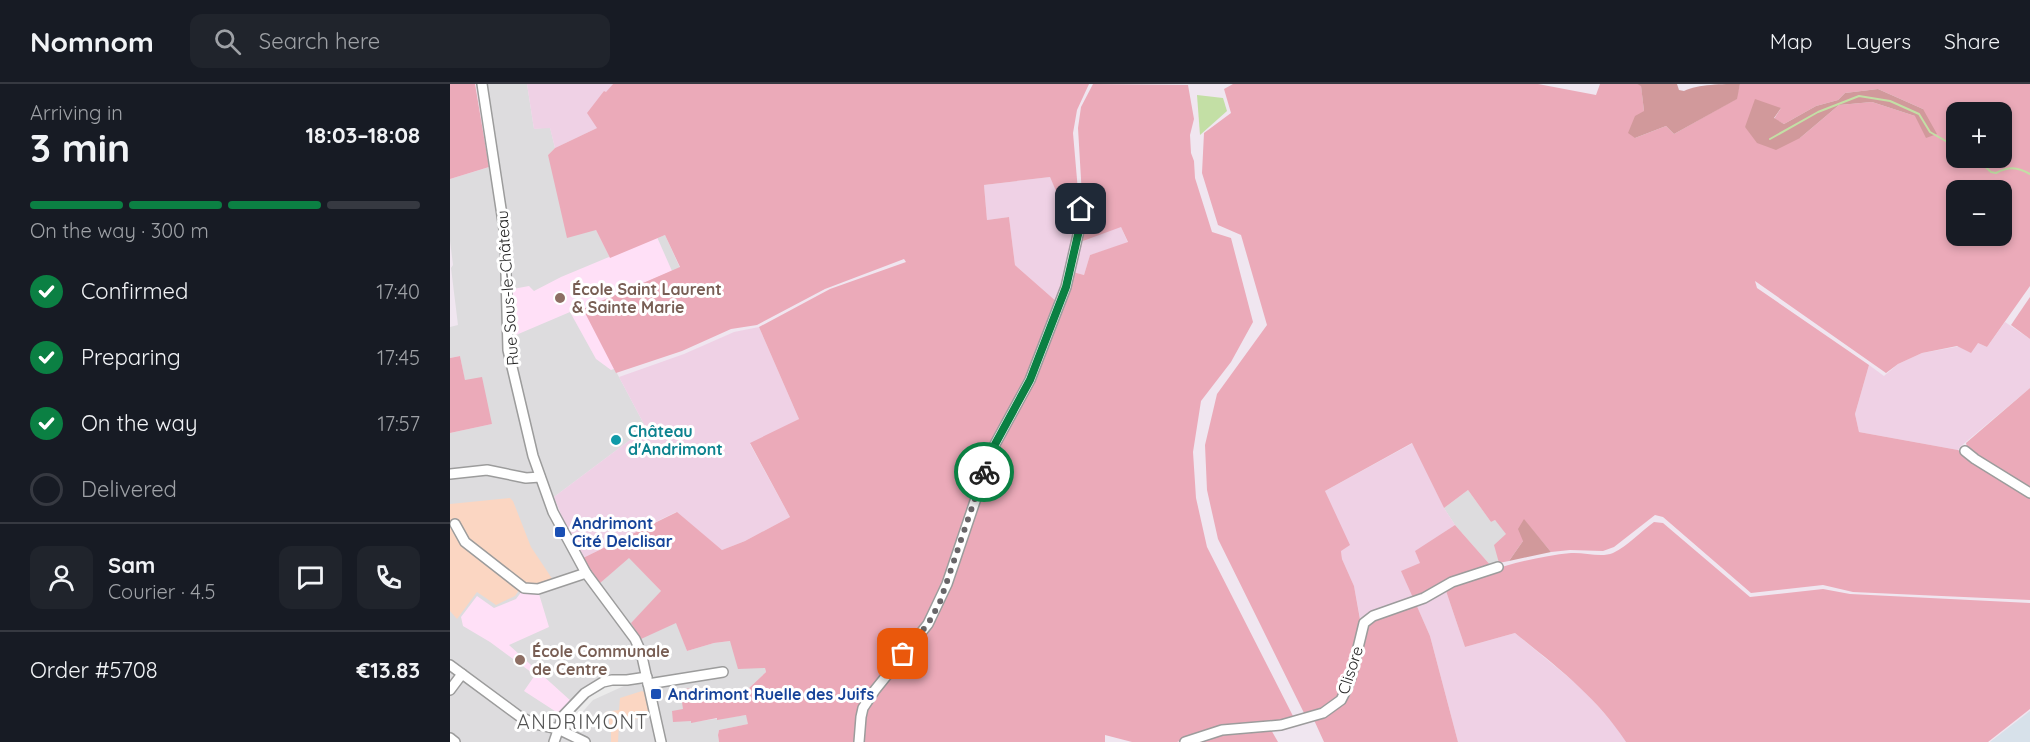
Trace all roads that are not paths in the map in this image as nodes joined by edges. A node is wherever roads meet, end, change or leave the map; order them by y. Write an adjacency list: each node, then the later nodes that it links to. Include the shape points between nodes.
1 (482, 84): 5 (street, Rue Sous-le-Château, via 505,235 508,350)
2 (1081, 209): 21 (street, via 1066,287 1030,380 993,448 947,584 928,624 863,708)
3 (1965, 451): 6 (street)
4 (450, 474): 5 (street, via 487,470)
5 (540, 477): 9 (street, Rue Sous-le-Château, via 553,512)
6 (2030, 493)
7 (455, 524): 9 (street, via 465,542 524,588 538,588)
8 (1498, 567): 22 (street, Clisore, via 1452,582 1364,623 1347,690 1341,700 1323,713 1281,724 1222,730)
9 (586, 573): 13 (street, Rue Sous-le-Château, via 635,639)
10 (457, 670): 12 (street); 14 (street); 15 (street, via 519,716)
11 (723, 672): 13 (street)
12 (450, 680)
13 (647, 681): 15 (street, via 603,682 576,702 563,716); 20 (street, Rue Sous-le-Château)
14 (450, 690)
15 (558, 729): 18 (street); 19 (street)
16 (450, 738): 17 (street)
17 (455, 742)
18 (554, 742)
19 (585, 742)
20 (661, 742)
21 (859, 742)
22 (1185, 742)

